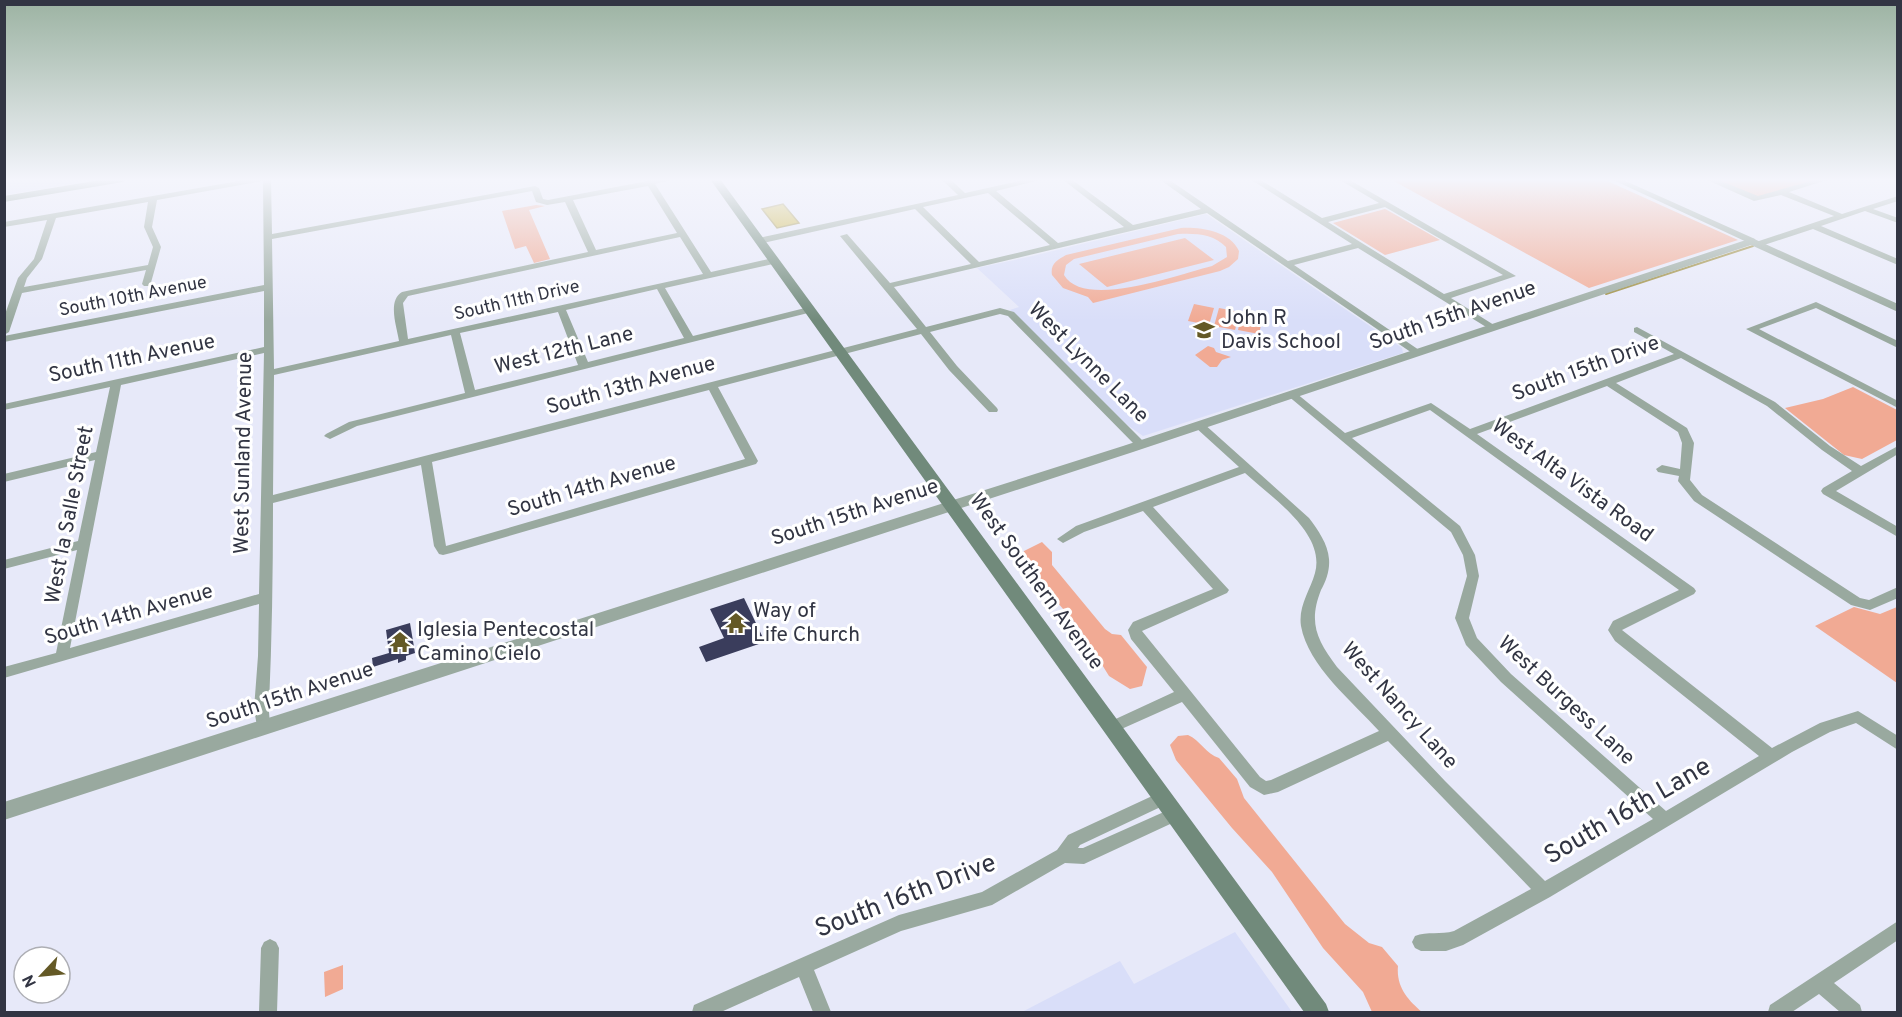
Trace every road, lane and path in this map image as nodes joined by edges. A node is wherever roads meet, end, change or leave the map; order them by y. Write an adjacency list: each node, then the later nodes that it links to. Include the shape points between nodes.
1 (49, 226): 38 (street, via 38,260 23,278)
2 (148, 226): 32 (street, via 157,247 155,262)
3 (267, 226): 21 (street, West Sunland Avenue)
4 (325, 226): 21 (street)
5 (581, 226): 27 (street)
6 (677, 226): 20 (street)
7 (749, 226): 23 (main road, West Southern Avenue)
8 (825, 226): 23 (street)
9 (938, 226): 31 (street)
10 (1033, 226): 26 (street)
11 (1129, 226): 19 (street)
12 (1142, 226): 19 (street)
13 (1233, 226): 30 (street)
14 (1330, 226): 25 (street)
15 (1425, 226): 39 (street, via 1511,276)
16 (1720, 226): 24 (street)
17 (1811, 226): 24 (street, South 15th Avenue)
18 (1814, 226): 29 (street)
19 (1132, 229): 26 (street)
20 (682, 234): 27 (street); 33 (street)
21 (267, 237): 37 (street, West Sunland Avenue)
22 (844, 237): 36 (street)
23 (759, 241): 28 (main road, West Southern Avenue)
24 (1755, 242): 41 (street); 44 (street, South 15th Avenue)
25 (1359, 245): 30 (street); 39 (street)
26 (1058, 247): 31 (street)
27 (593, 253): 51 (street, via 401,296 398,303)
28 (773, 261): 33 (street, South 11th Drive); 42 (main road, West Southern Avenue)
29 (1898, 262)
30 (1287, 264): 55 (street)
31 (977, 265): 36 (street)
32 (150, 267): 34 (street); 38 (street)
33 (708, 275): 35 (street, South 11th Drive)
34 (147, 284)
35 (660, 286): 40 (street, South 11th Drive); 50 (street)
36 (888, 286): 46 (street)
37 (268, 287): 49 (street, South 10th Avenue); 53 (street, West Sunland Avenue)
38 (19, 291): 47 (street)
39 (1443, 297): 44 (street)
40 (561, 308): 48 (street, South 11th Drive); 57 (street)
41 (1898, 309)
42 (808, 310): 50 (street, West 12th Lane); 54 (main road, West Southern Avenue)
43 (1006, 311): 46 (street, South 13th Avenue); 71 (street, West Lynne Lane)
44 (1491, 327): 55 (street, South 15th Avenue)
45 (1637, 330): 56 (street)
46 (922, 331): 54 (street, South 13th Avenue); 66 (street)
47 (4, 332)
48 (455, 332): 51 (street, South 11th Drive); 62 (street)
49 (4, 339)
50 (690, 340): 57 (street, West 12th Lane)
51 (404, 343): 58 (street, South 11th Drive)
52 (1898, 345): 64 (street, via 1816,305 1751,329)
53 (269, 349): 58 (street, West Sunland Avenue); 59 (street, South 11th Avenue)
54 (838, 351): 61 (street, South 13th Avenue); 81 (main road, West Southern Avenue)
55 (1415, 352): 63 (street, South 15th Avenue)
56 (1682, 355): 60 (street, South 15th Drive); 77 (street, via 1771,404)
57 (584, 366): 62 (street, West 12th Lane)
58 (268, 373): 80 (street, West Sunland Avenue)
59 (116, 382): 65 (street, South 11th Avenue); 73 (street, West la Salle Street)
60 (1608, 382): 68 (street, South 15th Drive); 78 (street, via 1683,430 1688,442)
61 (712, 385): 74 (street, South 13th Avenue); 74 (street, South 14th Avenue, via 752,461 443,550)
62 (471, 394): 69 (street, West 12th Lane, via 353,424)
63 (1292, 395): 67 (street, South 15th Avenue); 70 (street, West Burgess Lane)
64 (1898, 405)
65 (4, 407)
66 (993, 410)
67 (1199, 425): 71 (street, South 15th Avenue); 75 (street, West Nancy Lane)
68 (1469, 433): 70 (street, West Alta Vista Road, via 1431,406); 96 (street, West Alta Vista Road, via 1689,591 1618,625 1615,630)
69 (330, 436)
70 (1344, 437): 100 (street, West Burgess Lane, via 1456,529 1465,543 1473,576 1462,618 1471,641 1506,678)
71 (1140, 444): 81 (street, South 15th Avenue)
72 (1896, 452): 77 (street)
73 (101, 455): 79 (street); 85 (street, West la Salle Street)
74 (426, 459): 80 (street, South 13th Avenue)
75 (1246, 469): 82 (street); 94 (street, West Nancy Lane, via 1305,521 1317,537 1323,567 1308,602 1311,636 1324,660)
76 (1662, 469): 78 (street)
77 (1860, 471): 83 (street, via 1827,491)
78 (1683, 473): 87 (street, via 1684,481 1698,498 1856,602 1866,606)
79 (4, 478)
80 (266, 501): 88 (street, West Sunland Avenue)
81 (951, 506): 92 (main road, West Southern Avenue); 93 (street, South 15th Avenue)
82 (1145, 506): 84 (street, via 1080,528); 91 (street, via 1222,590 1135,630)
83 (1898, 533)
84 (1063, 539)
85 (84, 544): 86 (street); 89 (street, West la Salle Street)
86 (4, 565)
87 (1898, 592)
88 (265, 597): 89 (street, South 14th Avenue); 93 (street, West Sunland Avenue)
89 (62, 656): 90 (street, South 14th Avenue)
90 (4, 673)
91 (1185, 694): 92 (street); 94 (street, via 1263,788 1274,788)
92 (1112, 727): 97 (main road, West Southern Avenue)
93 (262, 728): 98 (street, South 15th Avenue)
94 (1389, 733): 104 (street, West Nancy Lane)
95 (1898, 744): 96 (street, South 16th Lane, via 1858,717 1843,719)
96 (1772, 757): 100 (street, South 16th Lane)
97 (1163, 798): 99 (main road, West Southern Avenue); 101 (street, South 16th Drive)
98 (4, 811)
99 (1175, 814): 102 (street, South 16th Drive); 113 (main road, West Southern Avenue)
100 (1665, 820): 104 (street, South 16th Lane)
101 (1101, 826): 102 (street); 103 (street, South 16th Drive, via 1074,840)
102 (1113, 843): 103 (street, South 16th Drive, via 1084,856)
103 (1063, 855): 108 (street, South 16th Drive, via 986,899 899,923)
104 (1544, 891): 106 (street, South 16th Lane, via 1457,939)
105 (1898, 929): 109 (street)
106 (1421, 942)
107 (270, 948): 110 (street)
108 (803, 964): 111 (street, South 16th Drive); 112 (street)
109 (1820, 983): 114 (street); 115 (street)
110 (268, 1012)
111 (700, 1012)
112 (822, 1012)
113 (1318, 1012)
114 (1777, 1012)
115 (1853, 1012)

